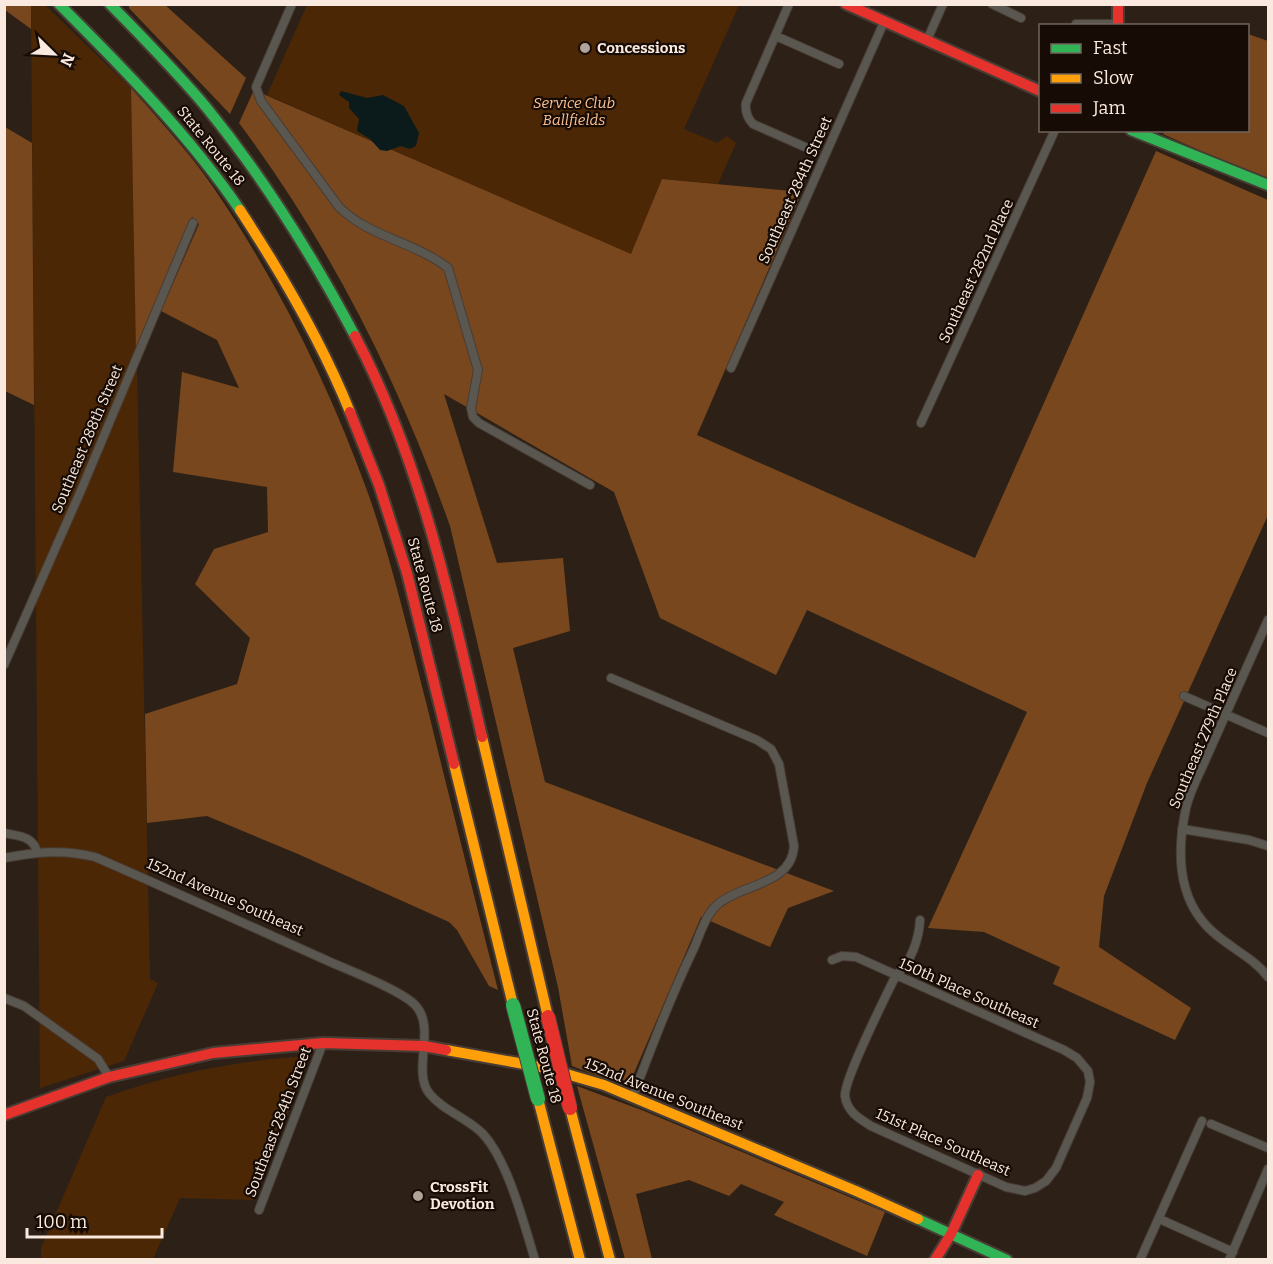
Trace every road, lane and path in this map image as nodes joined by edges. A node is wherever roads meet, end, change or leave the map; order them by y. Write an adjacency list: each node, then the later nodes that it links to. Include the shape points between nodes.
1 (59, 4): 54 (main road, State Route 18, bridge, via 118,63 218,178 304,314 344,397 380,485 406,573)
2 (110, 4): 55 (main road, State Route 18, bridge, via 204,105 260,179 307,248 384,396 416,478 445,573)
3 (292, 4): 23 (street, via 256,87 261,101 350,218 448,268 478,370 473,417)
4 (789, 4): 12 (street)
5 (846, 4): 10 (main road)
6 (943, 4): 13 (street)
7 (992, 4): 9 (street)
8 (1118, 4): 11 (main road)
9 (1021, 18)
10 (884, 22): 13 (main road); 21 (street, Southeast 284th Street)
11 (1118, 24)
12 (776, 36): 14 (street); 18 (street, via 746,103 747,116 753,124)
13 (927, 40): 15 (main road)
14 (839, 64)
15 (1039, 89)
16 (1054, 132): 22 (street, Southeast 282nd Place)
17 (1136, 132): 19 (main road)
18 (814, 151)
19 (1269, 185)
20 (193, 223): 25 (street, Southeast 288th Street)
21 (731, 368)
22 (921, 423)
23 (590, 485)
24 (1269, 620): 28 (street, Southeast 279th Place)
25 (4, 664)
26 (611, 678): 43 (street, via 771,749 779,764 794,846 794,853 782,870 769,881 717,905 679,979)
27 (1184, 696): 28 (street)
28 (1226, 714): 29 (street); 30 (street, Southeast 279th Place, via 1186,806)
29 (1269, 733)
30 (1182, 829): 32 (street); 38 (street, Southeast 279th Place, via 1187,897 1200,919 1220,940)
31 (4, 832): 33 (street, via 31,839)
32 (1269, 846)
33 (37, 852): 34 (street, 152nd Avenue Southeast); 41 (street, 152nd Avenue Southeast, via 65,851 95,857 410,1000 423,1019)
34 (4, 858)
35 (920, 920): 37 (street, via 920,932 908,960)
36 (832, 960): 37 (street, 150th Place Southeast, via 852,956)
37 (896, 975): 47 (street, 151st Place Southeast, via 852,1073 845,1096 848,1104 855,1117 871,1126); 48 (street, 150th Place Southeast, via 1064,1050 1088,1071 1087,1098 1056,1168)
38 (1269, 977)
39 (4, 998): 42 (street, via 24,1006 98,1059)
40 (323, 1043): 41 (main road); 42 (main road, via 213,1053); 49 (street, Southeast 284th Street)
41 (424, 1046): 43 (main road, 152nd Avenue Southeast, via 546,1068); 53 (street, via 425,1087 490,1143 514,1192)
42 (109, 1077): 44 (main road)
43 (633, 1096): 51 (main road, 152nd Avenue Southeast)
44 (4, 1115)
45 (1269, 1148): 58 (street, via 1207,1122)
46 (1269, 1169): 52 (street)
47 (978, 1175): 48 (street, 151st Place Southeast, via 1006,1187 1025,1191); 51 (main road)
48 (1035, 1188)
49 (259, 1210)
50 (1164, 1221): 52 (street)
51 (951, 1234): 56 (main road); 57 (main road, 152nd Avenue Southeast)
52 (1231, 1256)
53 (535, 1260)
54 (580, 1260)
55 (609, 1260)
56 (935, 1260)
57 (1007, 1260)
58 (1140, 1260)

